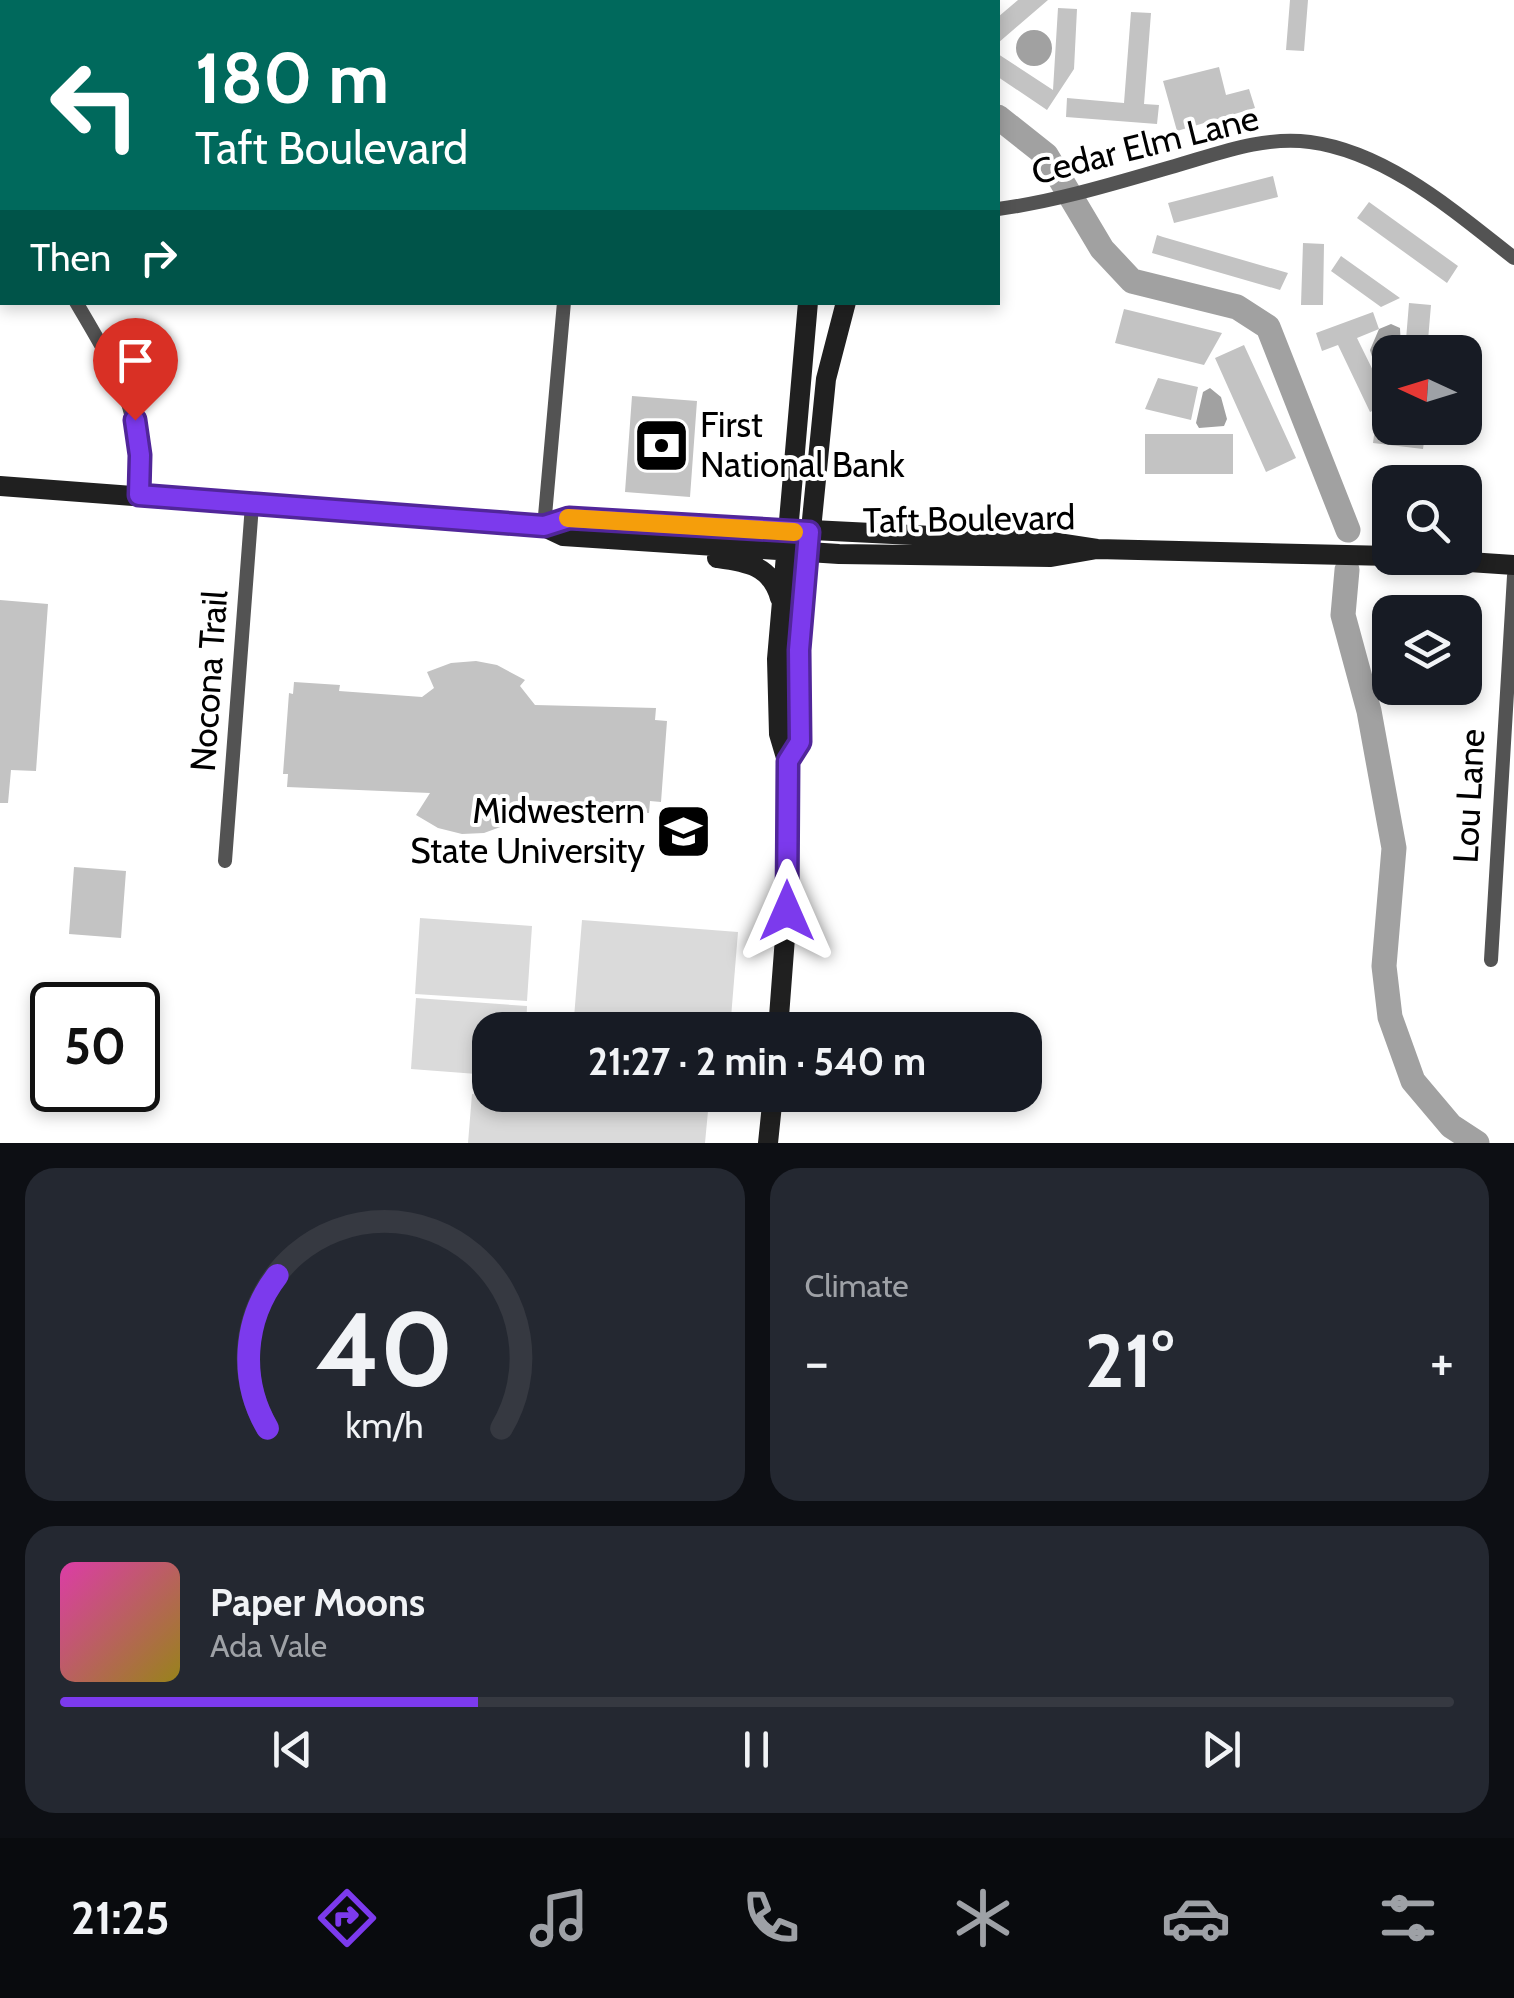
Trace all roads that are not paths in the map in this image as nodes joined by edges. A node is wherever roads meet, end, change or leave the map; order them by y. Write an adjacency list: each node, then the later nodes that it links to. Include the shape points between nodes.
1 (1000, 209): 2 (street, Cedar Elm Lane, via 1253,143 1310,142 1368,160 1426,192)
2 (1514, 258)
3 (78, 305): 8 (street, via 124,385 140,455)
4 (564, 305): 10 (street)
5 (808, 305): 12 (street)
6 (845, 305): 13 (street, via 826,378)
7 (0, 486): 8 (street, Taft Boulevard)
8 (139, 495): 9 (street, Taft Boulevard)
9 (252, 504): 10 (street, Taft Boulevard); 20 (street, Nocona Trail)
10 (544, 526): 11 (street, Taft Boulevard); 12 (street, Taft Boulevard, via 569,518)
11 (587, 538): 12 (street, Taft Boulevard); 18 (street, via 749,563 771,578)
12 (786, 541): 13 (street, Taft Boulevard); 18 (street)
13 (808, 542): 14 (street, Taft Boulevard, via 1050,557 1097,549); 19 (street, via 800,742)
14 (1372, 556)
15 (1482, 562): 16 (street)
16 (1514, 564)
17 (1514, 576): 21 (street, Lou Lane)
18 (781, 602): 19 (street, via 776,705)
19 (788, 761): 22 (street)
20 (225, 861)
21 (1491, 960)
22 (779, 1012)
23 (771, 1112): 24 (street)
24 (768, 1143)

